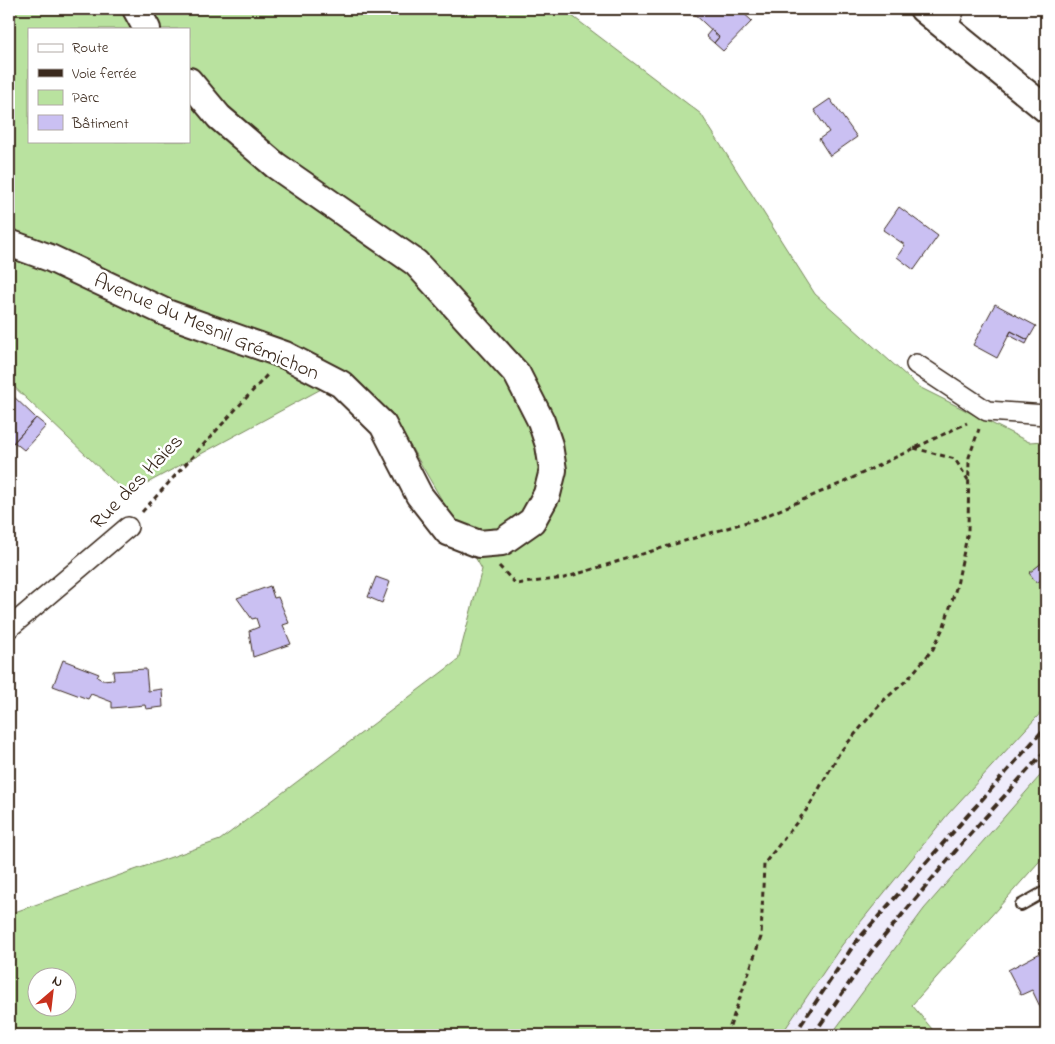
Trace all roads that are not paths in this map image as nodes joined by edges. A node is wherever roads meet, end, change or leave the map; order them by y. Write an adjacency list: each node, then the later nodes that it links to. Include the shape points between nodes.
1 (136, 9): 4 (street)
2 (923, 9): 3 (street)
3 (951, 18): 6 (street)
4 (146, 28)
5 (190, 82): 7 (street, Avenue du Mesnil Grémichon, via 220,117 275,165 416,262 517,374 541,421 549,445 552,470 547,494 532,521 502,542 479,544 448,532 419,495 383,425 342,384 286,355 169,314 50,258)
6 (1046, 109)
7 (9, 243)
8 (916, 364): 9 (street, via 987,411)
9 (1046, 414)
10 (128, 527): 11 (street, Rue des Haies)
11 (9, 628)
12 (1046, 891): 13 (lane)
13 (1022, 905)

